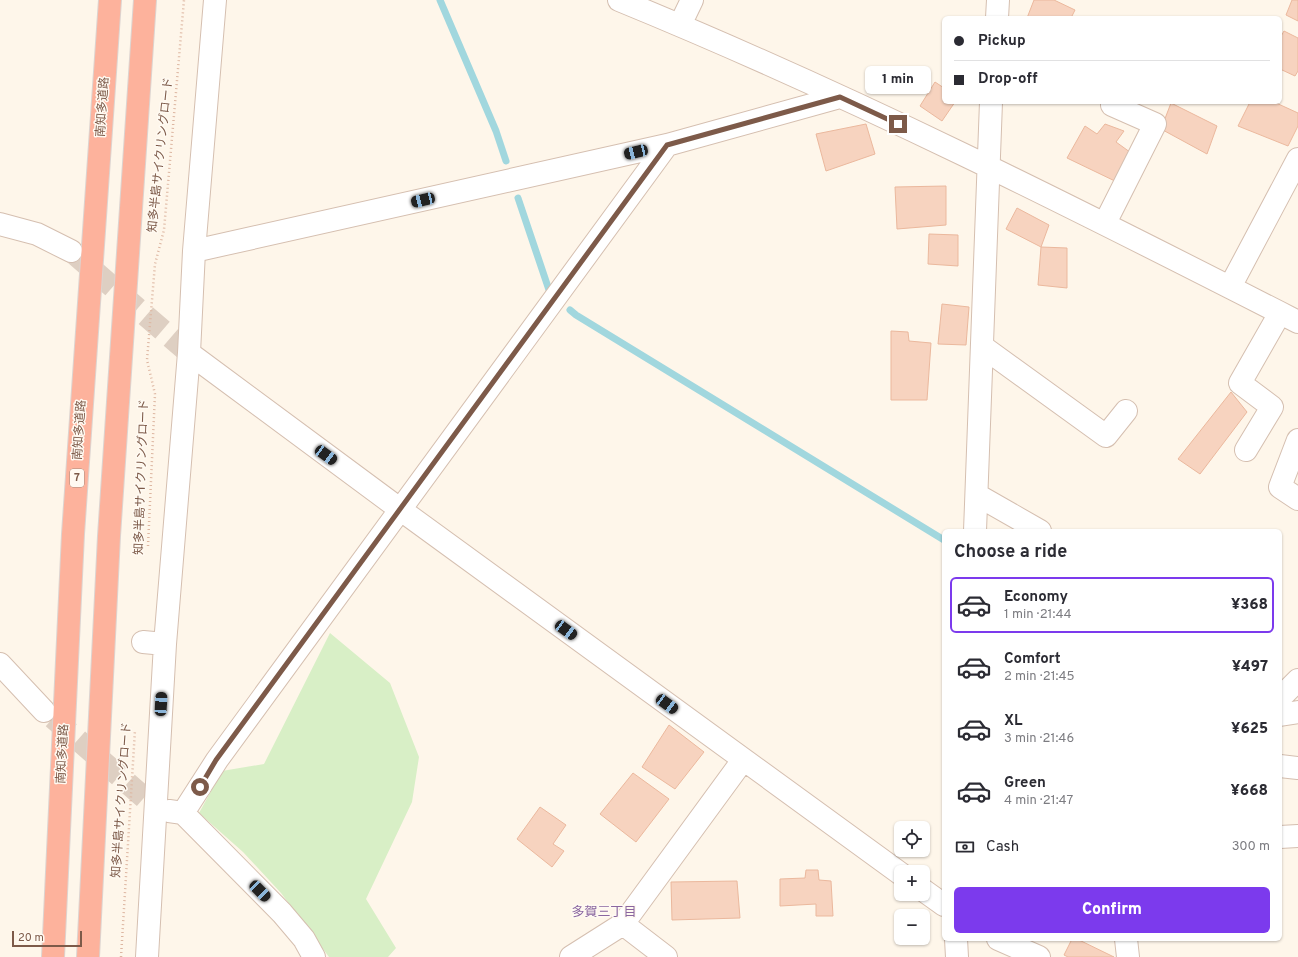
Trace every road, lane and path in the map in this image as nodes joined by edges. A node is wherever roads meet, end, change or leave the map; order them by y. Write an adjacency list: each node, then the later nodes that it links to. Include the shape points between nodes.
1 (110, 0): 56 (highway, 南知多道路 / 7, via 73,534)
2 (145, 0): 57 (highway, via 109,536)
3 (184, 0): 32 (path, 知多半島サイクリングロード, via 164,230 155,264 147,360 155,394)
4 (215, 0): 19 (street)
5 (619, 0): 9 (street)
6 (692, 0): 9 (street)
7 (998, 0): 8 (street)
8 (997, 16)
9 (680, 25): 10 (street)
10 (840, 97): 13 (street); 15 (street)
11 (991, 104): 15 (street)
12 (1112, 105): 16 (street, via 1155,124)
13 (667, 145): 19 (street); 29 (street)
14 (1298, 159): 20 (street)
15 (988, 168): 16 (street); 22 (street)
16 (1105, 223): 20 (street)
17 (0, 224): 18 (street, via 37,234)
18 (71, 251)
19 (194, 251): 23 (street)
20 (1230, 287): 21 (street)
21 (1289, 317): 26 (street, via 1240,383 1272,407)
22 (983, 347): 24 (street, via 1106,436); 27 (street)
23 (189, 354): 29 (street); 34 (street)
24 (1126, 411)
25 (1298, 440): 28 (street, via 1280,487)
26 (1246, 450)
27 (977, 495): 30 (street); 31 (street)
28 (1298, 499)
29 (401, 510): 42 (street); 46 (street, via 216,760)
30 (975, 529)
31 (1036, 529)
32 (148, 549)
33 (143, 642): 34 (street)
34 (165, 644): 45 (street)
35 (0, 664): 38 (street)
36 (1298, 680): 37 (street)
37 (1282, 696)
38 (44, 711)
39 (1298, 712): 40 (street)
40 (1282, 715)
41 (136, 727): 58 (path, 知多半島サイクリングロード, via 133,742)
42 (743, 760): 49 (street); 52 (street)
43 (1282, 766): 44 (street)
44 (1298, 768)
45 (156, 808): 46 (street); 59 (street)
46 (183, 813): 60 (street, via 282,913 304,939)
47 (1298, 836): 48 (street)
48 (1282, 837)
49 (894, 869)
50 (930, 895): 51 (street)
51 (942, 904)
52 (623, 924): 61 (street); 62 (street)
53 (956, 941): 63 (street)
54 (1003, 941): 64 (street)
55 (1126, 941): 65 (street)
56 (53, 957)
57 (88, 957)
58 (121, 957)
59 (147, 957)
60 (314, 957)
61 (571, 957)
62 (666, 957)
63 (957, 957)
64 (1039, 957)
65 (1128, 957)

